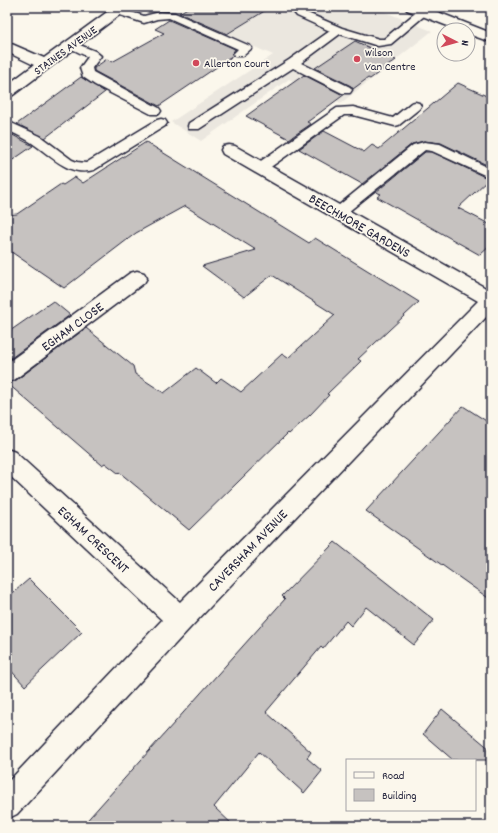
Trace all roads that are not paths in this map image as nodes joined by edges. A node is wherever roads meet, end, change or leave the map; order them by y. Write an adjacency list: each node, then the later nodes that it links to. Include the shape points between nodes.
1 (302, 7): 4 (lane, via 298,10 301,14)
2 (120, 9): 6 (main road, STAINES AVENUE); 8 (lane, via 144,20 155,15 171,15 246,48)
3 (418, 9): 4 (lane, via 387,42 378,43); 5 (main road)
4 (338, 30): 9 (lane)
5 (491, 38)
6 (72, 45): 10 (main road, STAINES AVENUE); 14 (lane, via 95,56 86,68 87,74 158,117 89,167 80,169 71,166 35,139)
7 (7, 46): 10 (main road)
8 (239, 54)
9 (293, 63): 11 (lane); 15 (lane)
10 (45, 64): 12 (main road, STAINES AVENUE)
11 (346, 90)
12 (7, 92)
13 (415, 106): 17 (lane, via 395,122 353,111 341,111)
14 (7, 125)
15 (194, 126)
16 (229, 150): 17 (main road, BEECHMORE GARDENS)
17 (260, 168): 19 (main road, BEECHMORE GARDENS)
18 (491, 174): 19 (lane, via 435,147 424,146 418,148)
19 (338, 213): 21 (main road, BEECHMORE GARDENS)
20 (137, 278): 22 (main road, EGHAM CLOSE)
21 (491, 300): 24 (main road, CAVERSHAM AVENUE)
22 (7, 374)
23 (7, 459): 24 (main road, EGHAM CRESCENT)
24 (180, 620): 25 (main road, CAVERSHAM AVENUE)
25 (7, 804)

